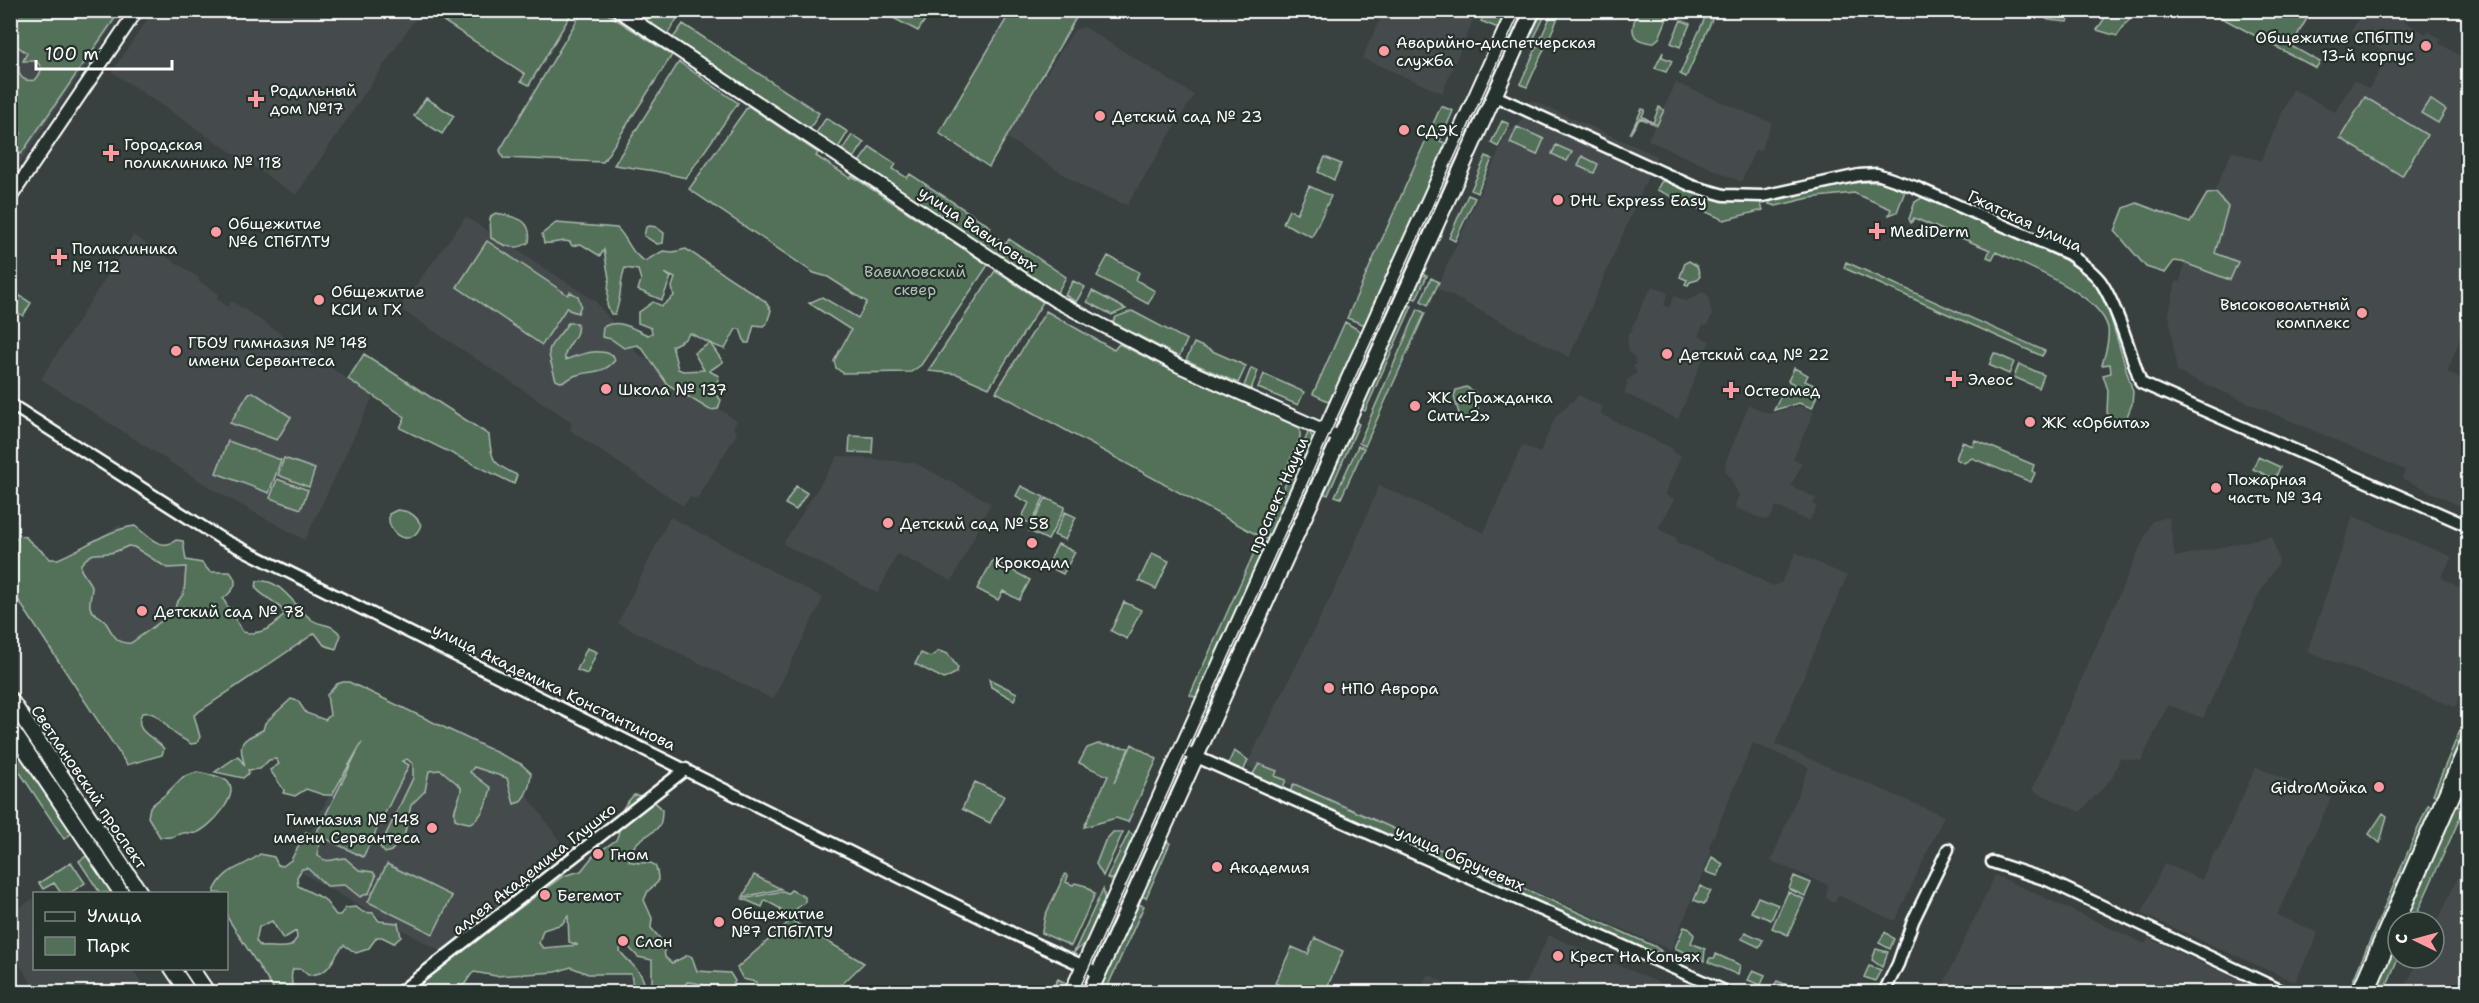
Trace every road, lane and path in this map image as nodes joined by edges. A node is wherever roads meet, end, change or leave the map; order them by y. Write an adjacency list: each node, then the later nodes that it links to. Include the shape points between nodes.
1 (137, 10): 6 (street)
2 (618, 10): 8 (street, улица Вавиловых, via 1056,301 1179,366)
3 (1515, 10): 8 (main road, проспект Науки)
4 (1533, 10): 5 (main road, проспект Науки)
5 (1493, 95): 9 (main road, проспект Науки); 10 (street, Гжатская улица, via 1692,186 1718,194 1762,196 1877,174 2069,254 2101,282 2141,383)
6 (10, 198)
7 (10, 404): 17 (street, улица Академика Константинова, via 214,535)
8 (1325, 431): 9 (street, улица Вавиловых); 14 (main road, проспект Науки)
9 (1341, 438): 15 (main road, проспект Науки)
10 (2469, 526)
11 (10, 699): 21 (main road, Светлановский проспект)
12 (10, 727): 20 (main road, Светлановский проспект)
13 (2469, 741): 36 (street)
14 (1181, 750): 15 (street, улица Обручевых); 24 (main road, проспект Науки)
15 (1196, 758): 27 (main road, проспект Науки); 33 (street, улица Обручевых)
16 (2469, 762): 22 (street)
17 (686, 769): 24 (street, улица Академика Константинова); 30 (street, аллея Академика Глушко)
18 (1947, 849): 34 (street)
19 (1992, 862): 35 (street, via 2047,880)
20 (121, 892)
21 (140, 892)
22 (2403, 910)
23 (2386, 949): 37 (street)
24 (1084, 966): 27 (street, улица Академика Константинова); 31 (main road, проспект Науки)
25 (173, 970): 28 (main road)
26 (192, 970): 29 (main road)
27 (1099, 973): 32 (main road, проспект Науки)
28 (188, 993)
29 (207, 993)
30 (400, 993)
31 (1072, 993)
32 (1090, 993)
33 (1727, 993)
34 (1884, 993)
35 (2284, 993)
36 (2358, 993)
37 (2367, 993)

